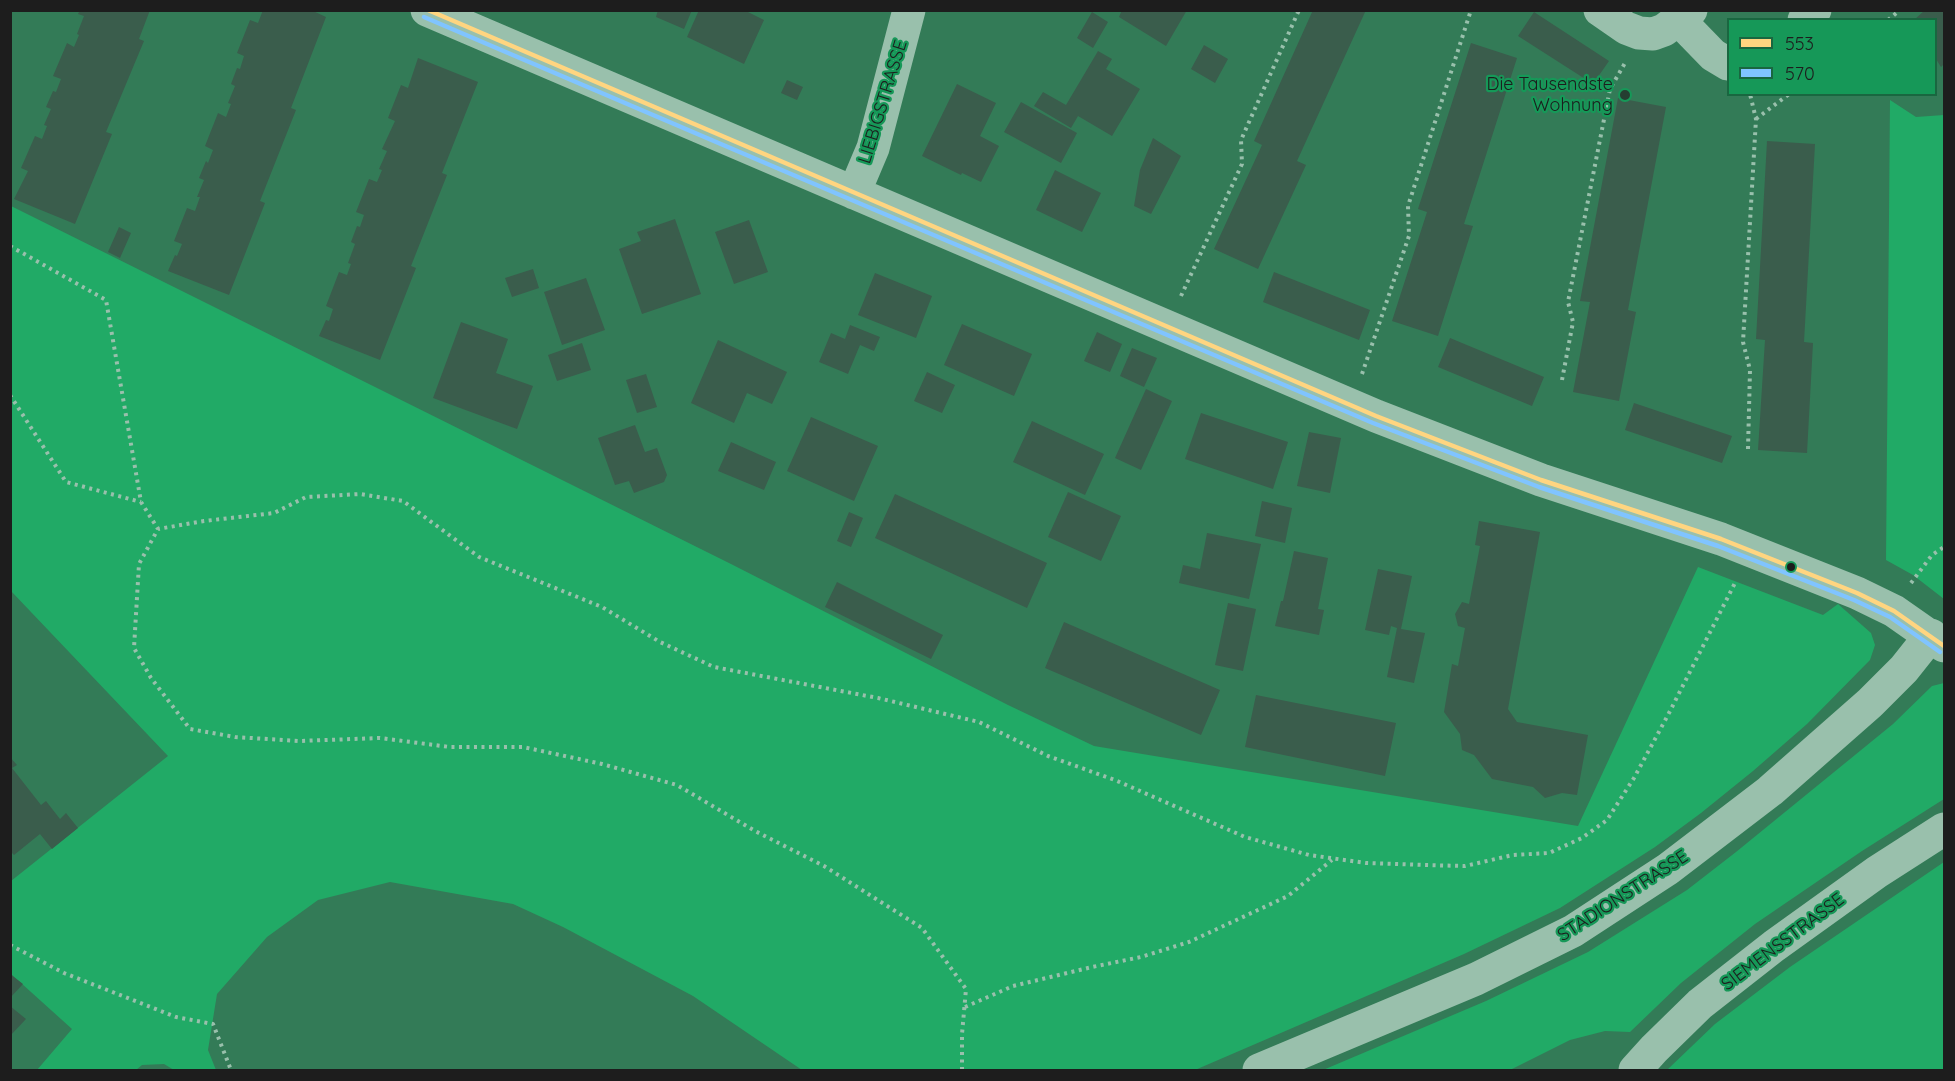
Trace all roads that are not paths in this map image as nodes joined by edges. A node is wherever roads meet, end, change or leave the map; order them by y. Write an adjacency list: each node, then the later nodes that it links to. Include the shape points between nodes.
1 (427, 10): 6 (street)
2 (909, 10): 6 (street, LIEBIGSTRASSE, via 873,148)
3 (1599, 10): 4 (street, via 1626,28 1653,34)
4 (1685, 15): 5 (street, via 1713,55)
5 (1727, 63)
6 (854, 193): 7 (street, via 1504,467 1751,551 1857,593 1894,611)
7 (1938, 640): 9 (street, STADIONSTRASSE, via 1770,791 1668,869 1573,931 1476,979)
8 (1944, 829): 10 (street, SIEMENSSTRASSE, via 1774,946 1700,1004)
9 (1259, 1071)
10 (1635, 1071)

